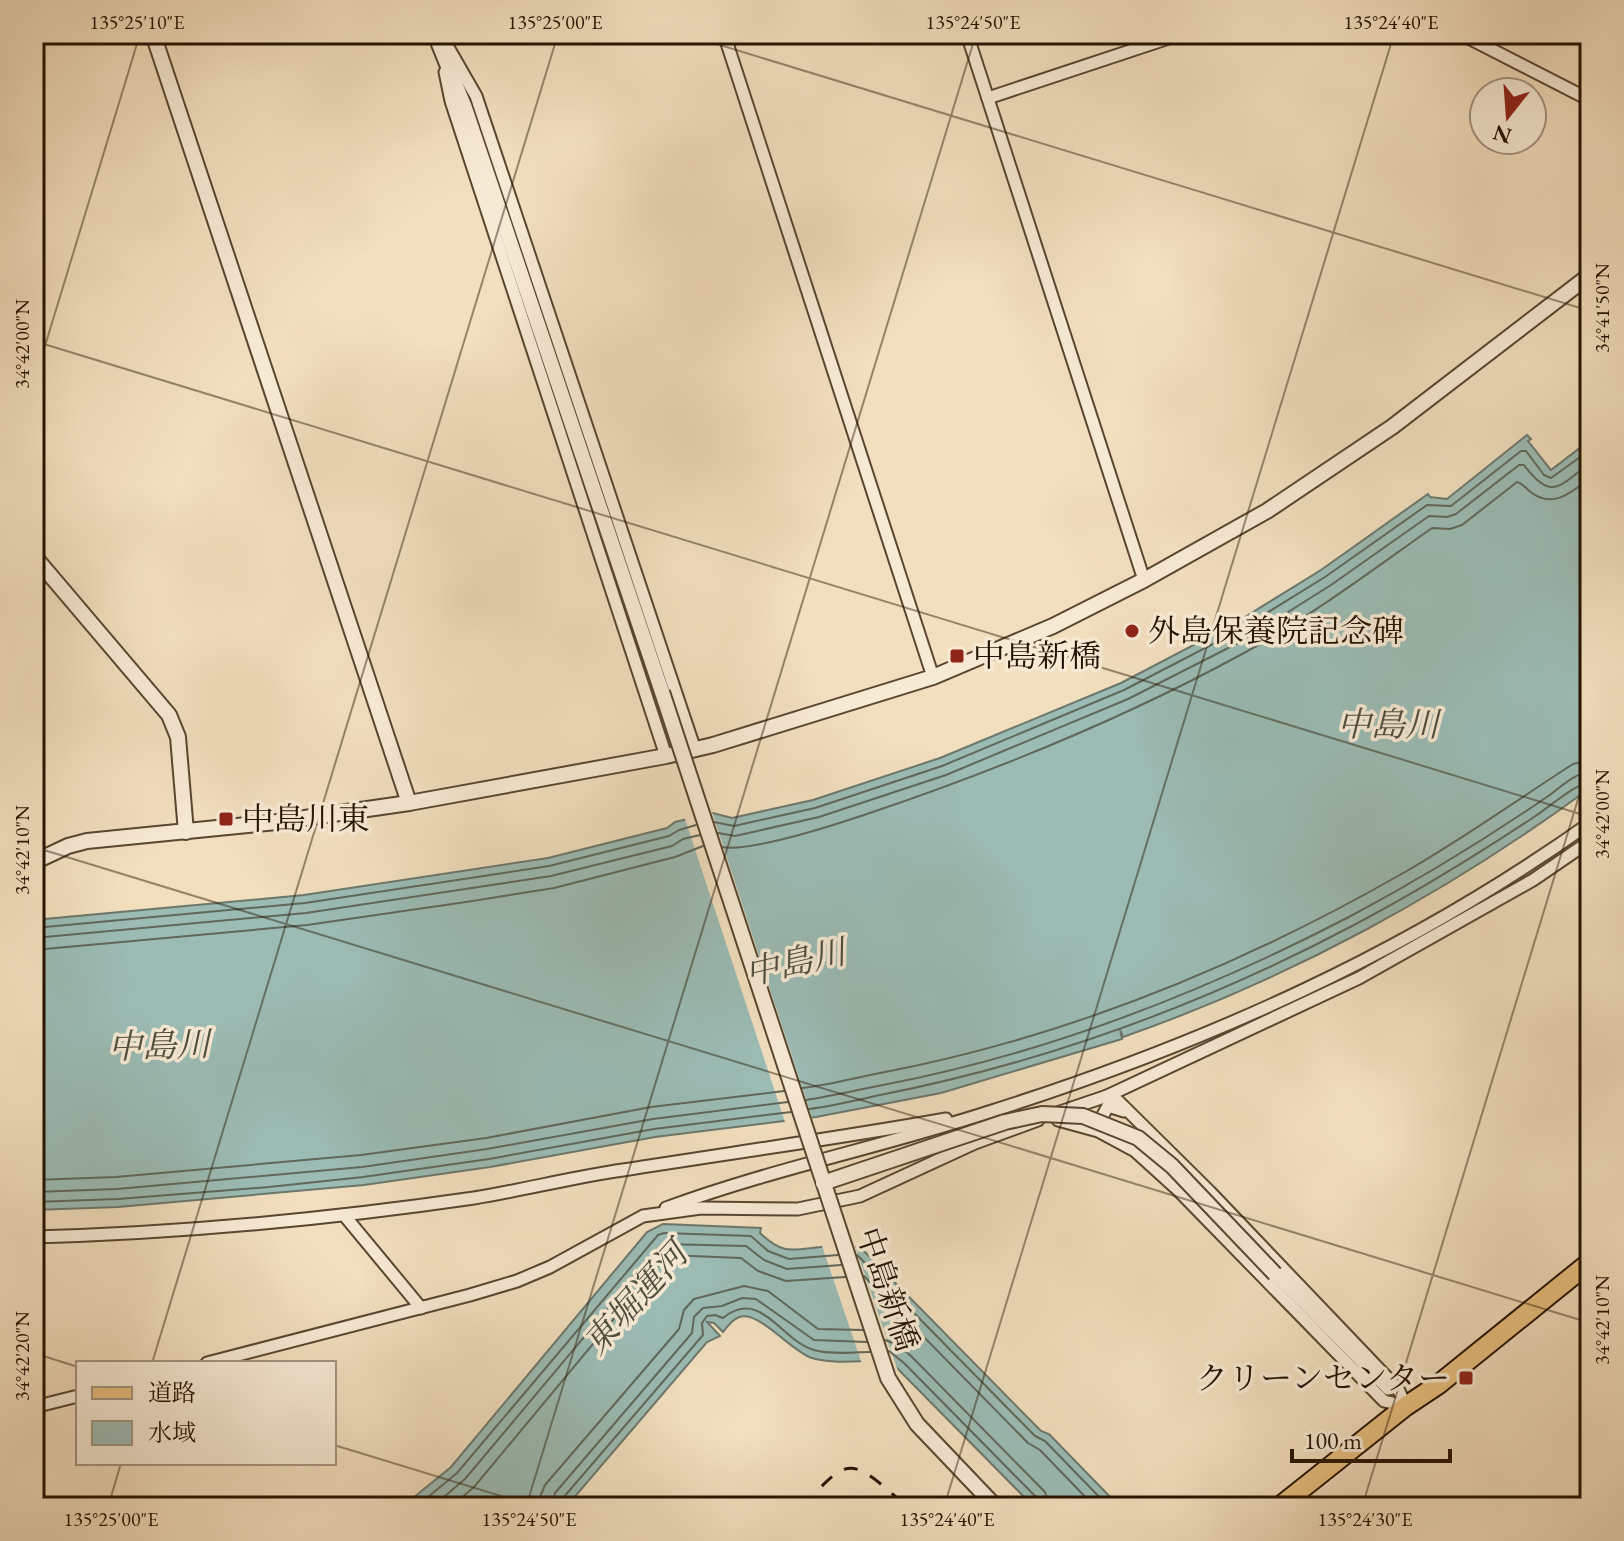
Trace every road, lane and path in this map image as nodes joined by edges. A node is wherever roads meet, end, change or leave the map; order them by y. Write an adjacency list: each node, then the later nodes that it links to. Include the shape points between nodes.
1 (153, 34): 16 (street)
2 (435, 34): 7 (street, 中島新橋)
3 (724, 34): 13 (street)
4 (967, 34): 8 (street)
5 (1181, 34): 8 (street)
6 (1461, 34): 9 (street)
7 (445, 45): 14 (street, via 476,96); 15 (street, via 451,101); 26 (street, 中島新橋, bridge)
8 (988, 98): 12 (street)
9 (1590, 100)
10 (1590, 275): 12 (street, via 1392,427 1267,511)
11 (34, 556): 18 (street, via 169,715 178,737)
12 (1144, 580): 13 (street)
13 (933, 677): 14 (street)
14 (695, 750): 15 (street)
15 (666, 756): 16 (street)
16 (409, 803): 18 (street)
17 (1590, 823): 22 (street, via 1448,915 1263,1011)
18 (186, 832): 20 (street, via 87,841)
19 (1590, 841): 21 (street, via 1533,880 1359,978)
20 (34, 862)
21 (1107, 1096): 23 (street); 24 (street)
22 (994, 1111): 27 (street); 28 (street)
23 (1037, 1121): 25 (street, via 1068,1121); 28 (street, via 860,1196 798,1209 701,1208)
24 (1140, 1122): 25 (street, via 1108,1106 1102,1123); 35 (street, via 1398,1389)
25 (1115, 1139): 35 (street, via 1178,1190 1384,1401)
26 (823, 1183): 31 (street, bridge, via 1005,1122 1042,1114 1083,1116 1138,1138 1172,1166); 37 (street, 中島新橋, bridge, via 888,1378 917,1424)
27 (344, 1215): 29 (street); 32 (street)
28 (643, 1216): 32 (street, via 517,1281)
29 (34, 1237)
30 (1590, 1262): 35 (main road)
31 (1275, 1274): 35 (street)
32 (421, 1308): 33 (street)
33 (215, 1361)
34 (76, 1396): 36 (street)
35 (1406, 1406): 38 (main road)
36 (34, 1407)
37 (996, 1507)
38 (1279, 1507)

